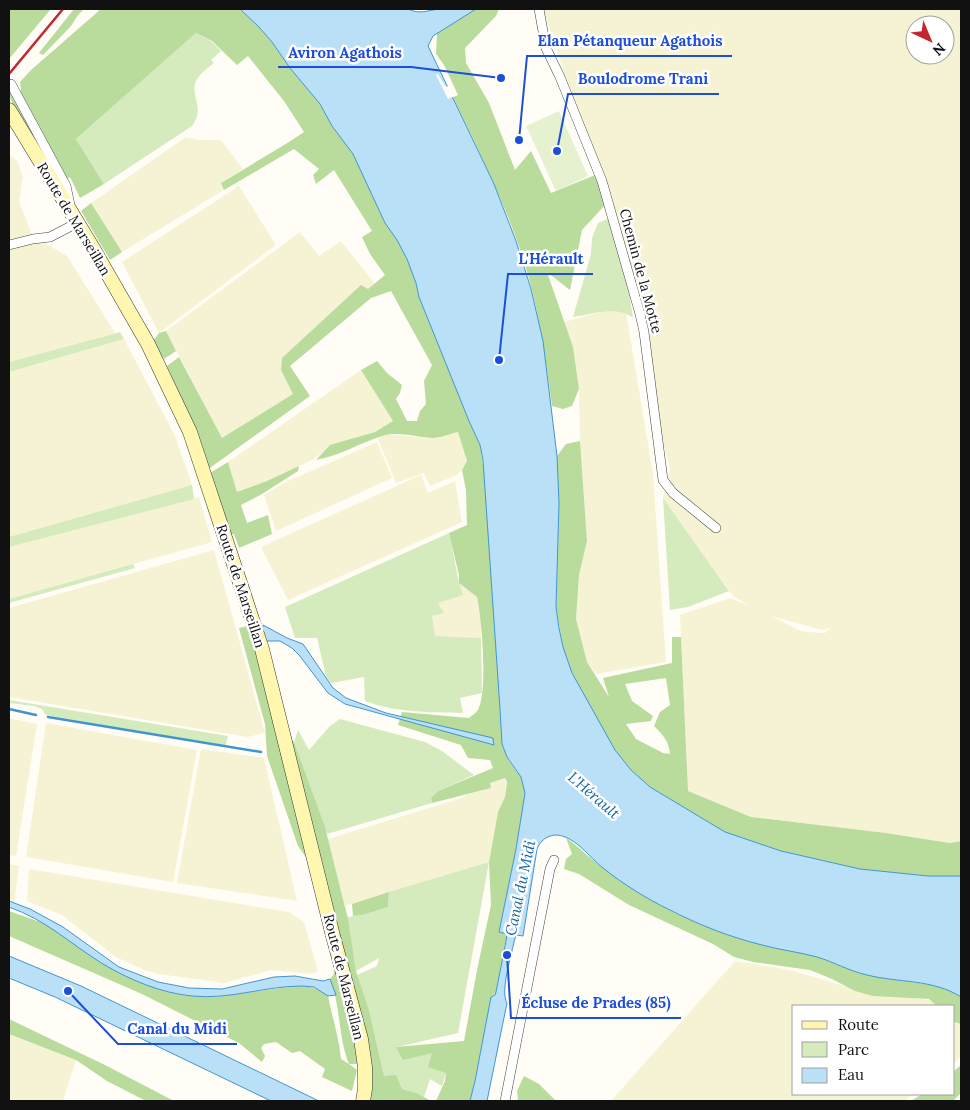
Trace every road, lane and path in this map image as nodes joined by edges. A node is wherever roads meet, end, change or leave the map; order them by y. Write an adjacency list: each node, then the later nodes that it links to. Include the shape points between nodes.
1 (539, 9): 6 (street, Chemin de la Motte, via 546,48 602,181 640,314 663,480 673,493)
2 (12, 84): 4 (street, via 66,186)
3 (9, 110): 4 (main road, Route de Marseillan)
4 (74, 218): 5 (street, via 50,237); 8 (main road, Route de Marseillan, via 148,344 190,432 262,649 361,1039 366,1089)
5 (9, 245)
6 (716, 528)
7 (554, 860): 9 (street)
8 (363, 1101)
9 (505, 1101)

